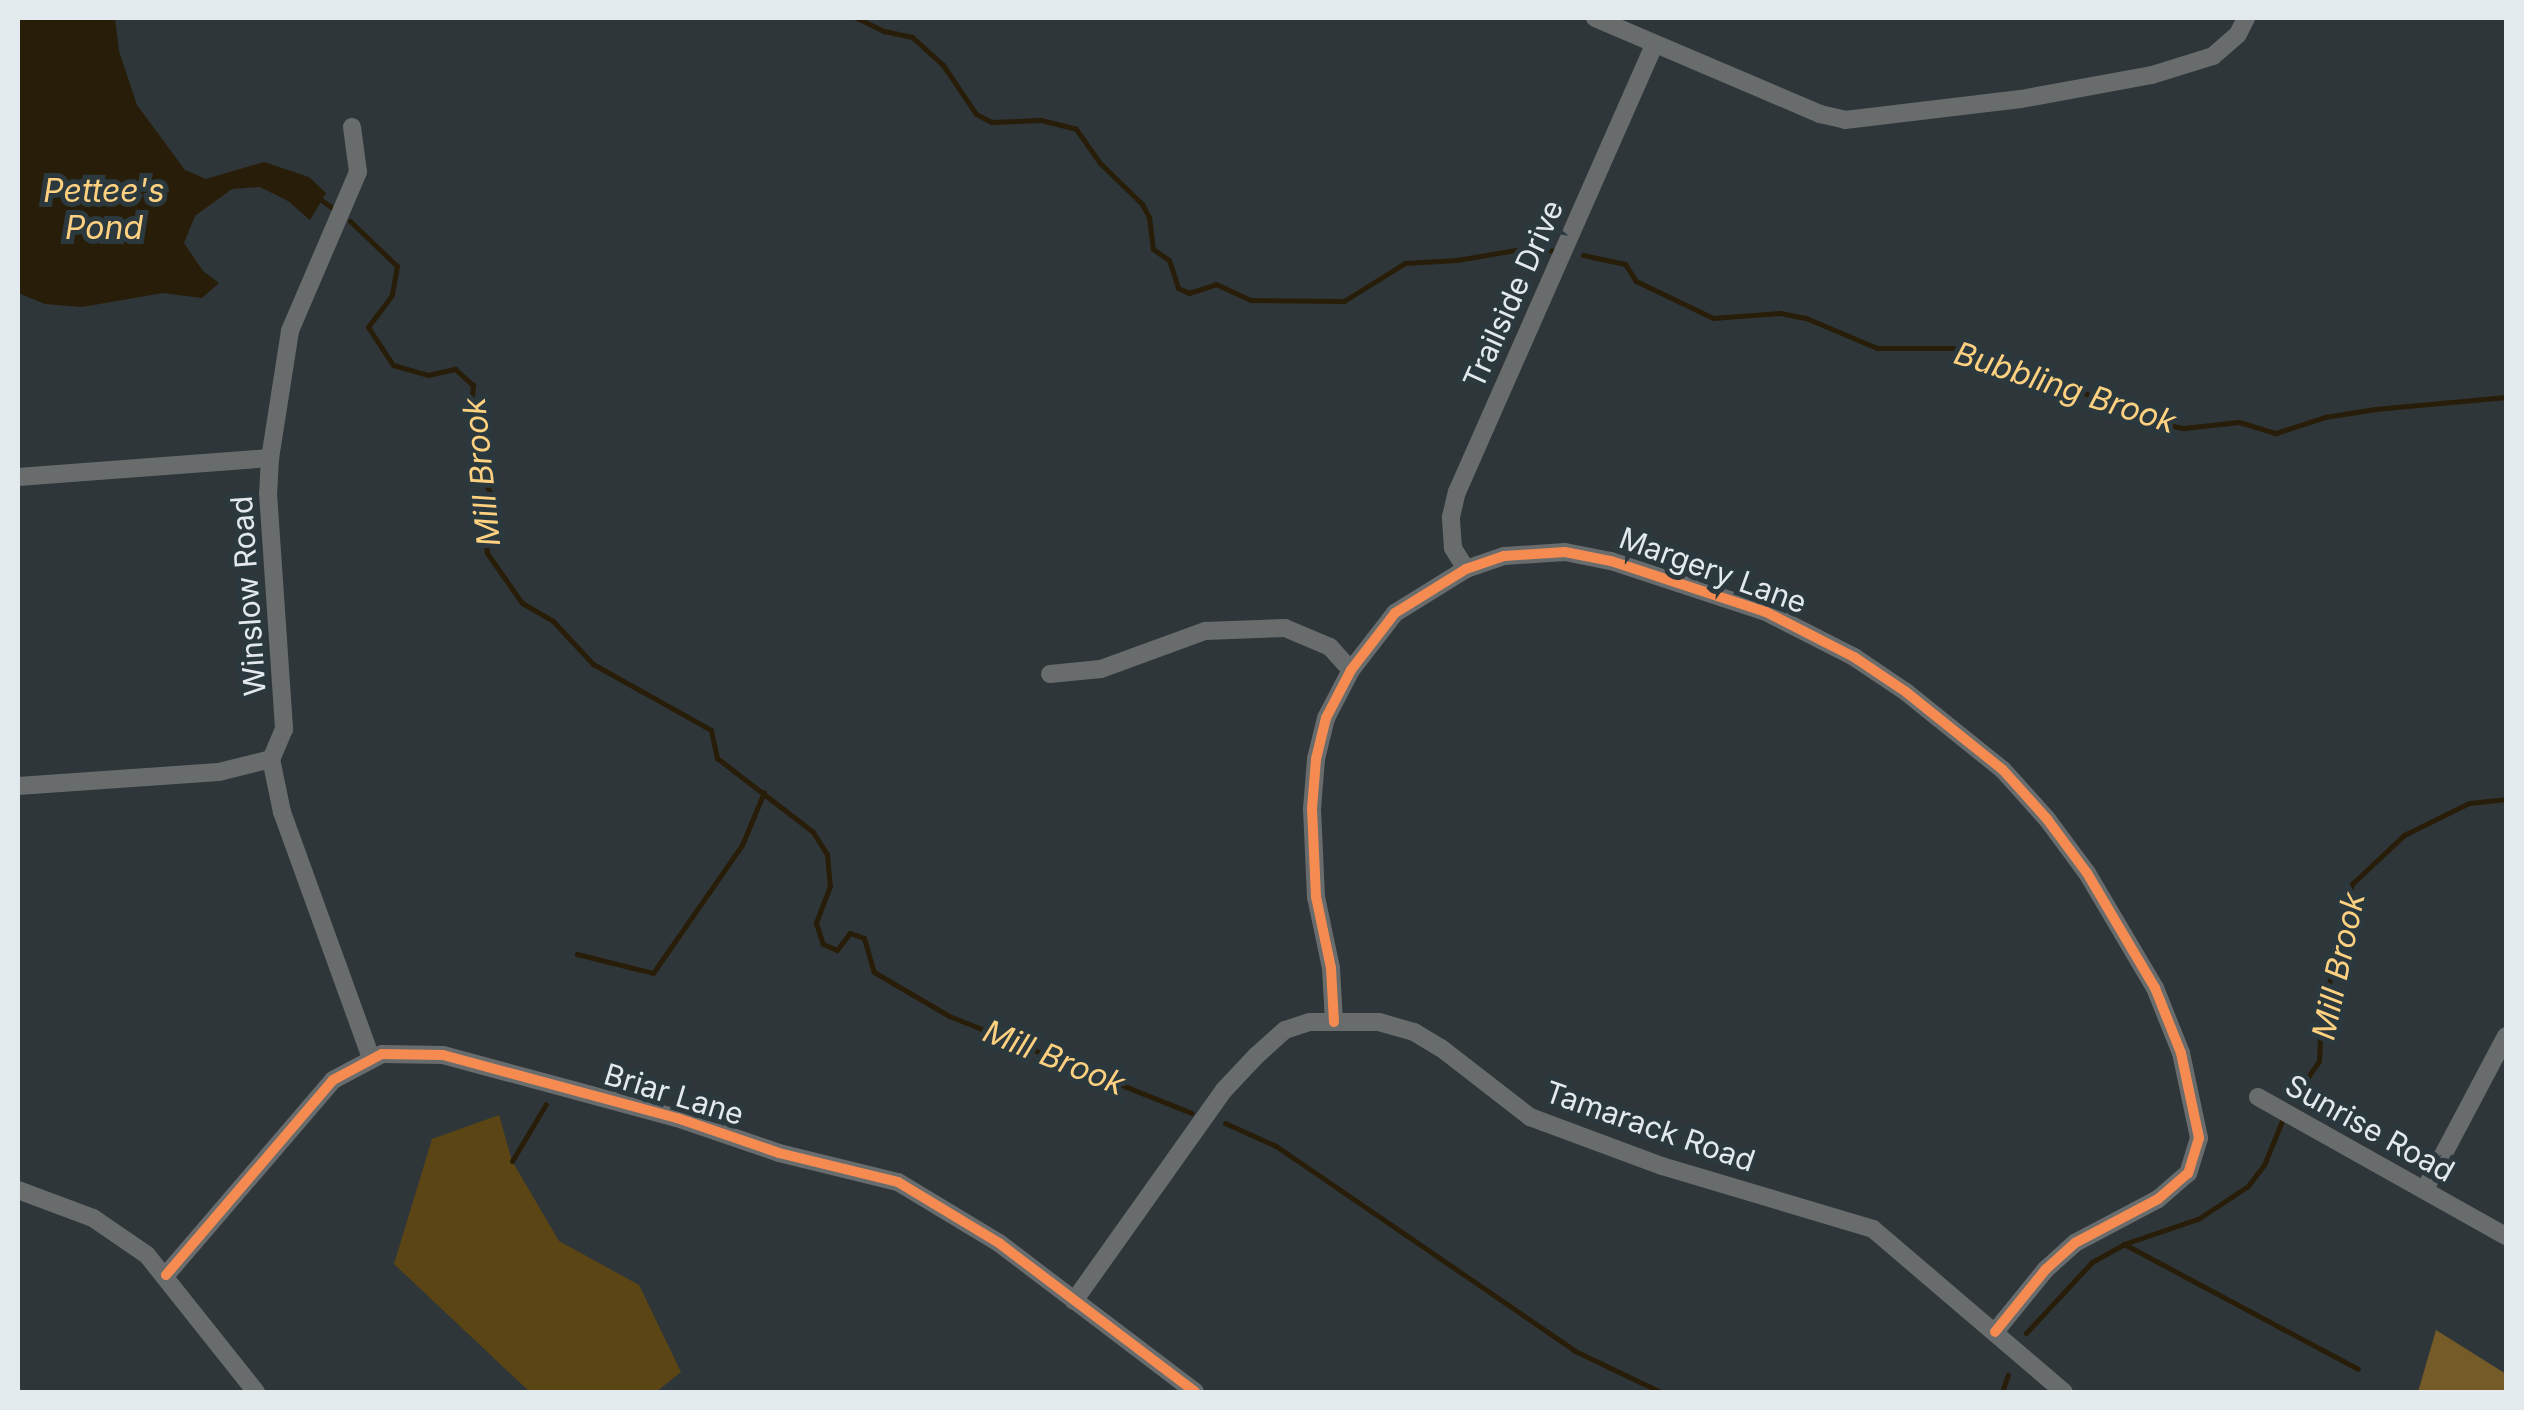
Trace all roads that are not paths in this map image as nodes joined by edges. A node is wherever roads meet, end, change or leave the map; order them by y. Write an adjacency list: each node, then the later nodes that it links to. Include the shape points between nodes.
1 (1595, 18): 3 (street)
2 (2246, 18): 3 (street, via 2213,56 2152,75 1845,120)
3 (1654, 45): 7 (street, Trailside Drive, via 1457,492 1453,548)
4 (352, 127): 5 (street, Winslow Road, via 358,172 290,331)
5 (270, 458): 6 (street); 10 (street, Winslow Road, via 284,730)
6 (18, 477)
7 (1466, 569): 8 (street, Margery Lane, via 1395,613); 21 (street, Margery Lane, via 1504,556 1565,552 1766,612 1854,657 1951,726 2048,818 2087,873 2155,988 2181,1053 2194,1099 2196,1159 2170,1192 2075,1243)
8 (1351, 670): 9 (street, via 1330,647 1285,628 1205,631 1101,669); 12 (street, Margery Lane, via 1326,718 1312,810 1316,898)
9 (1050, 674)
10 (271, 759): 11 (street, via 219,772); 14 (street, Winslow Road, via 282,812)
11 (18, 786)
12 (1334, 1022): 20 (street, Tamarack Road, via 1285,1030 1224,1090); 21 (street, Tamarack Road, via 1380,1022 1414,1032 1530,1117 1662,1166 1873,1229)
13 (2506, 1036): 17 (street)
14 (372, 1058): 19 (street, Briar Lane, via 313,1098); 20 (street, Briar Lane, via 443,1056 898,1182 952,1211)
15 (2258, 1098): 17 (street, Sunrise Road)
16 (18, 1190): 19 (street, via 94,1218)
17 (2425, 1190): 18 (street, Sunrise Road)
18 (2506, 1236)
19 (166, 1275): 22 (street)
20 (1074, 1301): 23 (street, Briar Lane)
21 (1994, 1332): 24 (street, Tamarack Road)
22 (256, 1392)
23 (1196, 1392)
24 (2064, 1392)

